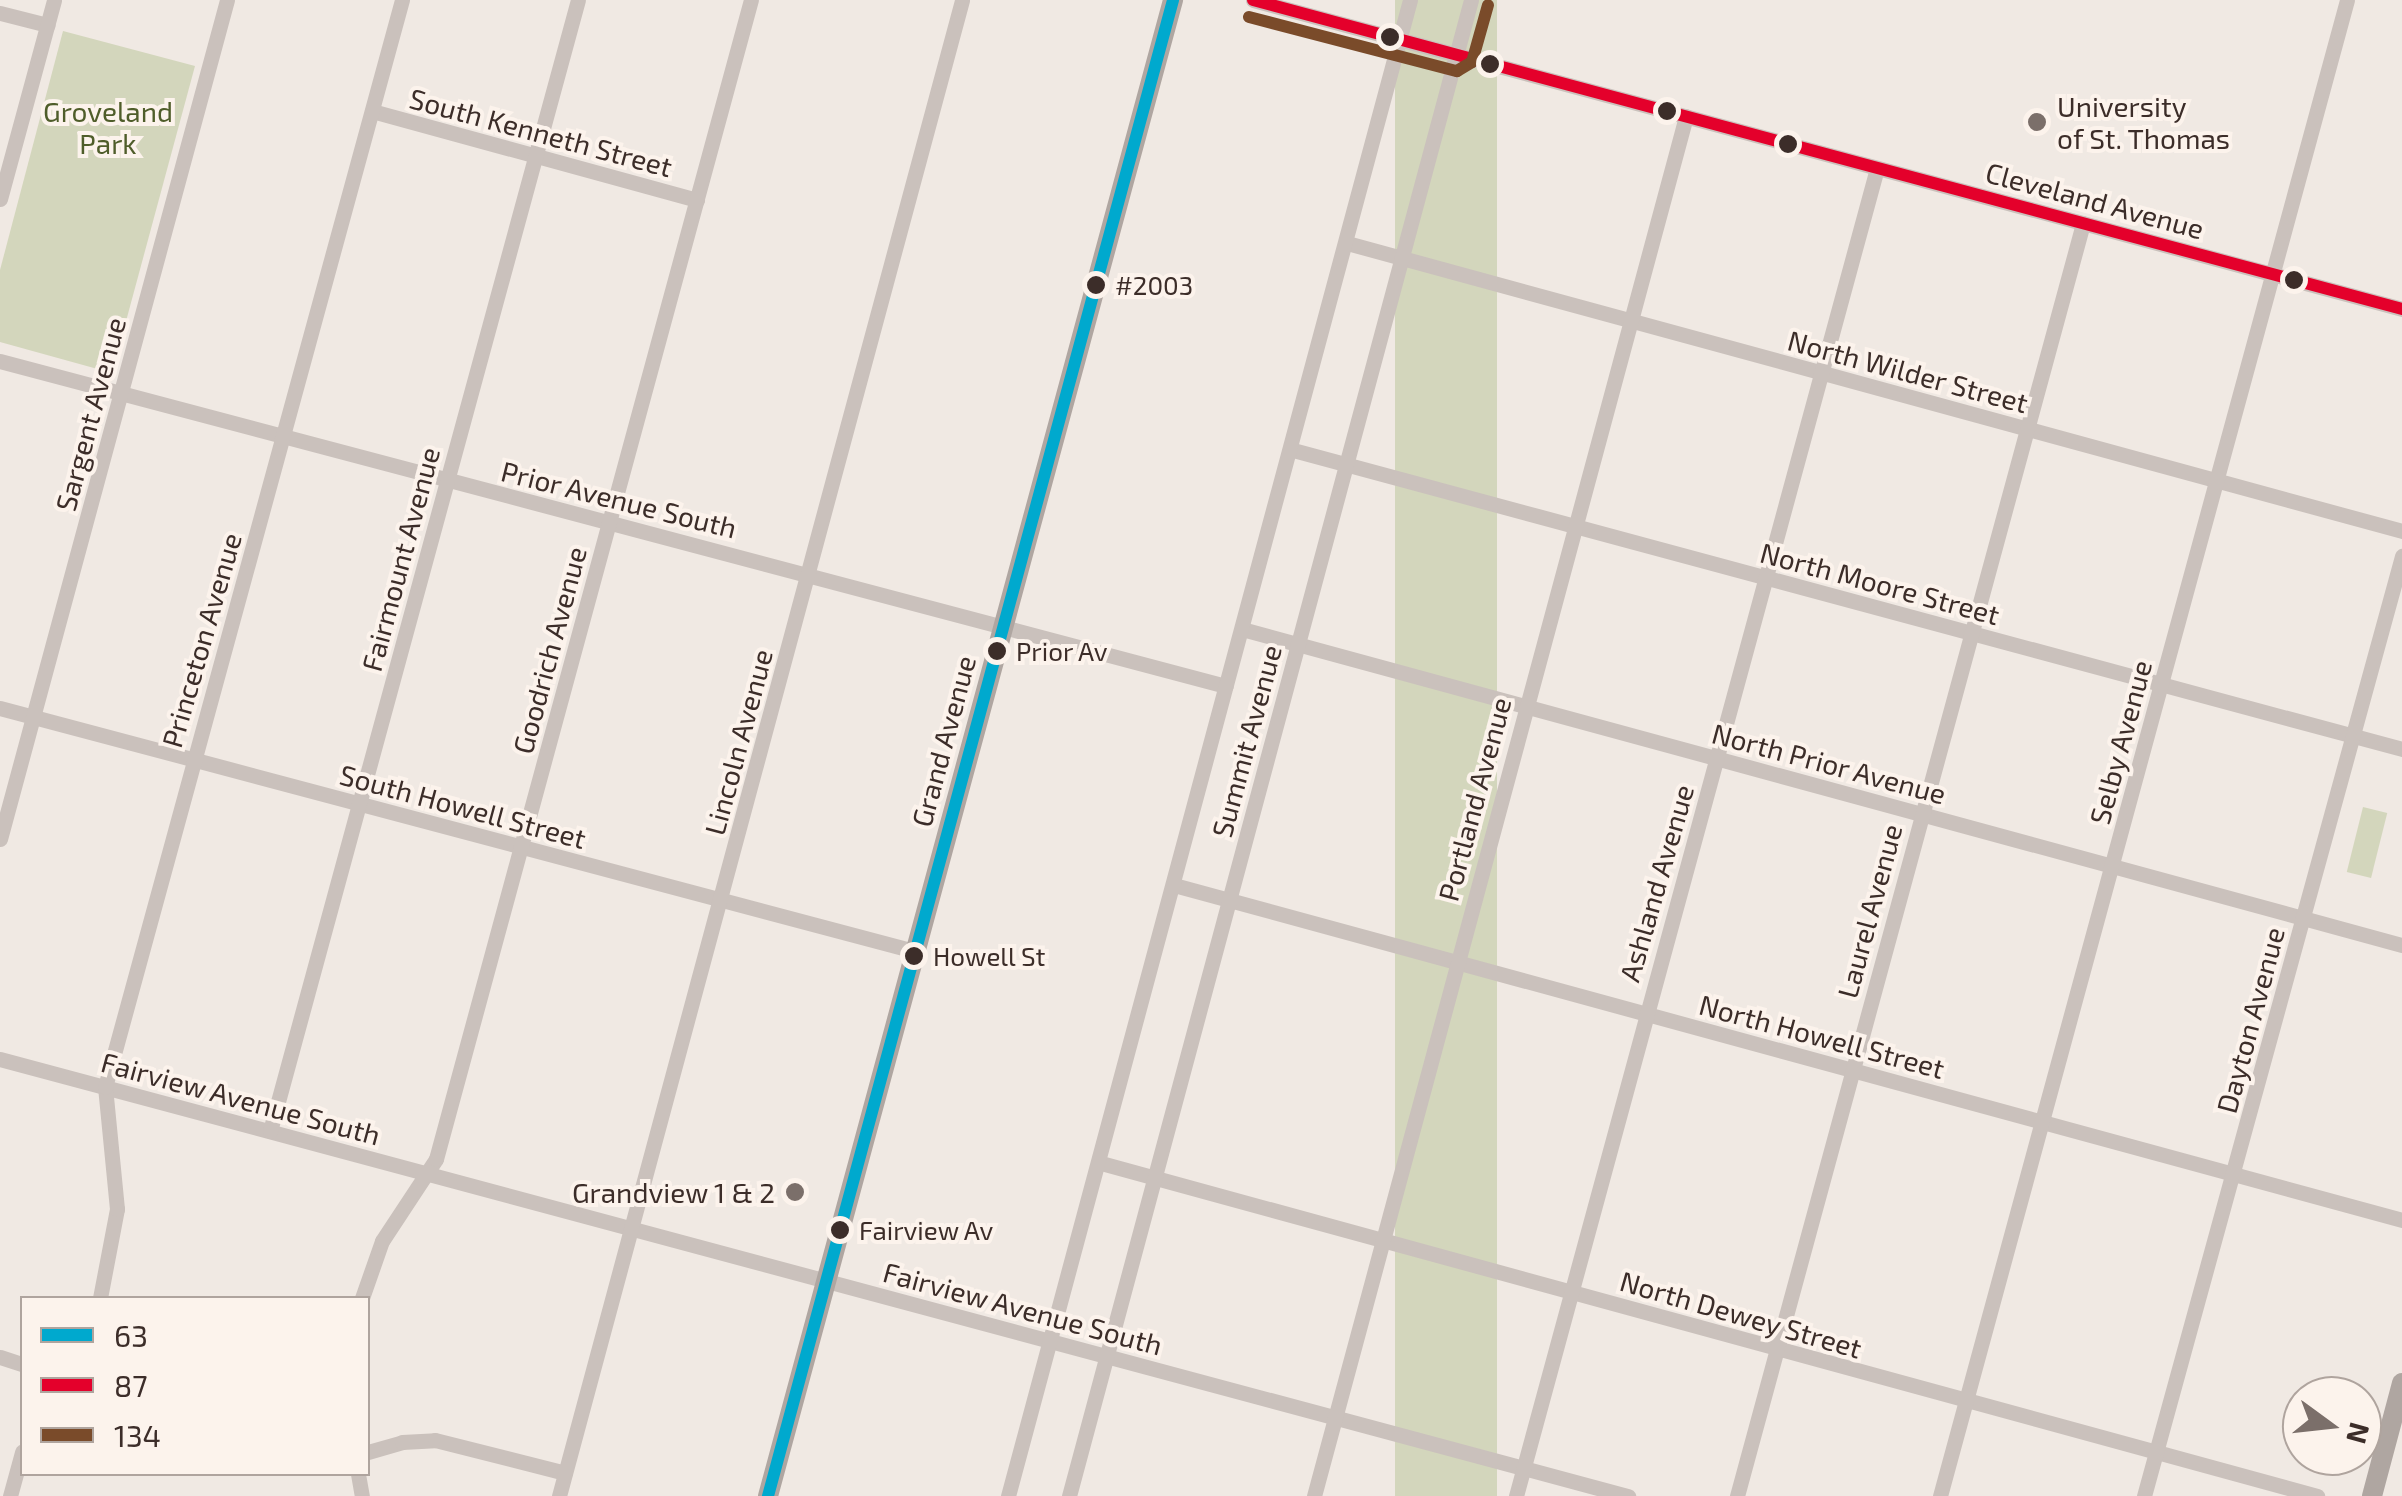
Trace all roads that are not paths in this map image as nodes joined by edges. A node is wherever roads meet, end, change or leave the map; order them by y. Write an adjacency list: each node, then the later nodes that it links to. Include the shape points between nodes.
1 (54, 0): 13 (street)
2 (227, 0): 30 (street, Sargent Avenue)
3 (402, 0): 16 (street, Princeton Avenue)
4 (578, 0): 18 (street, Fairmount Avenue)
5 (751, 0): 21 (street, Goodrich Avenue)
6 (962, 0): 41 (street, Lincoln Avenue)
7 (1174, 0): 43 (main road, Grand Avenue)
8 (1254, 0): 14 (street, Cleveland Avenue)
9 (1410, 0): 14 (street, Summit Avenue)
10 (1471, 0): 15 (street, Summit Avenue)
11 (2347, 0): 25 (street, Selby Avenue)
12 (0, 13): 13 (street)
13 (47, 26): 20 (street)
14 (1400, 38): 15 (street, Cleveland Avenue); 23 (street, Summit Avenue)
15 (1456, 54): 17 (street, Cleveland Avenue); 24 (street, Summit Avenue)
16 (372, 111): 18 (street, South Kenneth Street); 32 (street, Princeton Avenue)
17 (1686, 116): 19 (street, Cleveland Avenue); 27 (street, Portland Avenue)
18 (536, 154): 21 (street, South Kenneth Street); 36 (street, Fairmount Avenue)
19 (1877, 168): 22 (street, Cleveland Avenue); 29 (street, Ashland Avenue)
20 (0, 199)
21 (697, 200): 37 (street, Goodrich Avenue)
22 (2083, 224): 25 (street, Cleveland Avenue); 31 (street, Laurel Avenue)
23 (1347, 244): 24 (street, North Wilder Street); 33 (street, Summit Avenue)
24 (1402, 257): 27 (street, North Wilder Street); 34 (street, Summit Avenue)
25 (2273, 274): 26 (street, Cleveland Avenue); 35 (street, Selby Avenue)
26 (2402, 309)
27 (1631, 321): 29 (street, North Wilder Street); 38 (street, Portland Avenue)
28 (0, 361): 30 (street, Prior Avenue South)
29 (1821, 374): 31 (street, North Wilder Street); 42 (street, Ashland Avenue)
30 (122, 394): 32 (street, Prior Avenue South); 51 (street, Sargent Avenue)
31 (2028, 429): 35 (street, North Wilder Street); 45 (street, Laurel Avenue)
32 (284, 436): 36 (street, Prior Avenue South); 55 (street, Princeton Avenue)
33 (1293, 450): 34 (street, North Moore Street); 44 (street, Summit Avenue)
34 (1346, 464): 38 (street, North Moore Street); 46 (street, Summit Avenue)
35 (2218, 480): 39 (street, North Wilder Street); 47 (street, Selby Avenue)
36 (446, 481): 37 (street, Prior Avenue South); 56 (street, Fairmount Avenue)
37 (609, 524): 41 (street, Prior Avenue South); 59 (street, Goodrich Avenue)
38 (1574, 527): 42 (street, North Moore Street); 49 (street, Portland Avenue)
39 (2402, 531)
40 (2402, 556): 52 (street, Dayton Avenue)
41 (810, 574): 43 (street, Prior Avenue South); 62 (street, Lincoln Avenue)
42 (1764, 578): 45 (street, North Moore Street); 54 (street, Ashland Avenue)
43 (1003, 626): 48 (street, Prior Avenue South); 66 (main road, Grand Avenue)
44 (1242, 630): 46 (street, North Prior Avenue); 48 (street, Summit Avenue)
45 (1971, 634): 47 (street, North Moore Street); 57 (street, Laurel Avenue)
46 (1299, 644): 49 (street, North Prior Avenue); 63 (street, Summit Avenue)
47 (2162, 685): 52 (street, North Moore Street); 60 (street, Selby Avenue)
48 (1226, 686): 61 (street, Summit Avenue)
49 (1525, 706): 54 (street, North Prior Avenue); 67 (street, Portland Avenue)
50 (0, 708): 51 (street, South Howell Street)
51 (34, 718): 55 (street, South Howell Street); 58 (street, Sargent Avenue)
52 (2352, 736): 53 (street, North Moore Street); 64 (street, Dayton Avenue)
53 (2402, 749)
54 (1716, 759): 57 (street, North Prior Avenue); 68 (street, Ashland Avenue)
55 (194, 760): 56 (street, South Howell Street); 71 (street, Princeton Avenue)
56 (359, 804): 59 (street, South Howell Street); 73 (street, Fairmount Avenue)
57 (1921, 814): 60 (street, North Prior Avenue); 70 (street, Laurel Avenue)
58 (0, 840)
59 (522, 846): 62 (street, South Howell Street); 75 (street, Goodrich Avenue, via 436,1159)
60 (2112, 866): 64 (street, North Prior Avenue); 72 (street, Selby Avenue)
61 (1174, 885): 63 (street); 74 (street, Summit Avenue)
62 (722, 899): 66 (street, South Howell Street); 79 (street, Lincoln Avenue)
63 (1228, 900): 67 (street, North Howell Street); 77 (street, Summit Avenue)
64 (2303, 918): 65 (street, North Prior Avenue); 76 (street, Dayton Avenue)
65 (2402, 945)
66 (914, 951): 81 (main road, Grand Avenue)
67 (1455, 962): 68 (street, North Howell Street); 80 (street, Portland Avenue)
68 (1645, 1014): 70 (street, North Howell Street); 82 (street, Ashland Avenue)
69 (0, 1059): 71 (street, Fairview Avenue South)
70 (1852, 1071): 72 (street, North Howell Street); 86 (street, Laurel Avenue)
71 (105, 1087): 73 (street, Fairview Avenue South); 83 (street, Princeton Avenue, via 116,1209)
72 (2042, 1123): 76 (street, North Howell Street); 89 (street, Selby Avenue)
73 (270, 1131): 75 (street, Fairview Avenue South)
74 (1100, 1163): 77 (street, North Dewey Street); 85 (street, Summit Avenue)
75 (424, 1172): 79 (street, Fairview Avenue South); 84 (street, Goodrich Avenue, via 382,1241)
76 (2234, 1176): 78 (street, North Howell Street); 92 (street, Dayton Avenue)
77 (1153, 1178): 80 (street, North Dewey Street); 87 (street, Summit Avenue)
78 (2402, 1220)
79 (631, 1228): 81 (street, Fairview Avenue South); 95 (street, Lincoln Avenue)
80 (1380, 1240): 82 (street, North Dewey Street); 90 (street, Portland Avenue)
81 (825, 1280): 85 (street, Fairview Avenue South); 98 (main road, Grand Avenue)
82 (1569, 1292): 86 (street, North Dewey Street); 94 (street, Ashland Avenue)
83 (100, 1296)
84 (363, 1296)
85 (1049, 1341): 87 (street, Fairview Avenue South); 99 (street, Summit Avenue)
86 (1776, 1350): 89 (street, North Dewey Street); 104 (street, Laurel Avenue)
87 (1107, 1356): 90 (street, Fairview Avenue South); 100 (street, Summit Avenue)
88 (2402, 1383): 108 (main road)
89 (1967, 1400): 92 (street, North Dewey Street); 105 (street, Selby Avenue)
90 (1335, 1417): 94 (street, Fairview Avenue South); 101 (street, Portland Avenue)
91 (370, 1451): 95 (street, via 435,1440)
92 (2155, 1454): 106 (street, Dayton Avenue); 107 (street, North Dewey Street)
93 (20, 1459): 96 (street)
94 (1524, 1468): 102 (street, Ashland Avenue); 103 (street, Fairview Avenue South)
95 (566, 1473): 97 (street, Lincoln Avenue)
96 (10, 1496)
97 (559, 1496)
98 (768, 1496)
99 (1008, 1496)
100 (1069, 1496)
101 (1314, 1496)
102 (1516, 1496)
103 (1628, 1496)
104 (1737, 1496)
105 (1940, 1496)
106 (2144, 1496)
107 (2317, 1496)
108 (2372, 1496)

